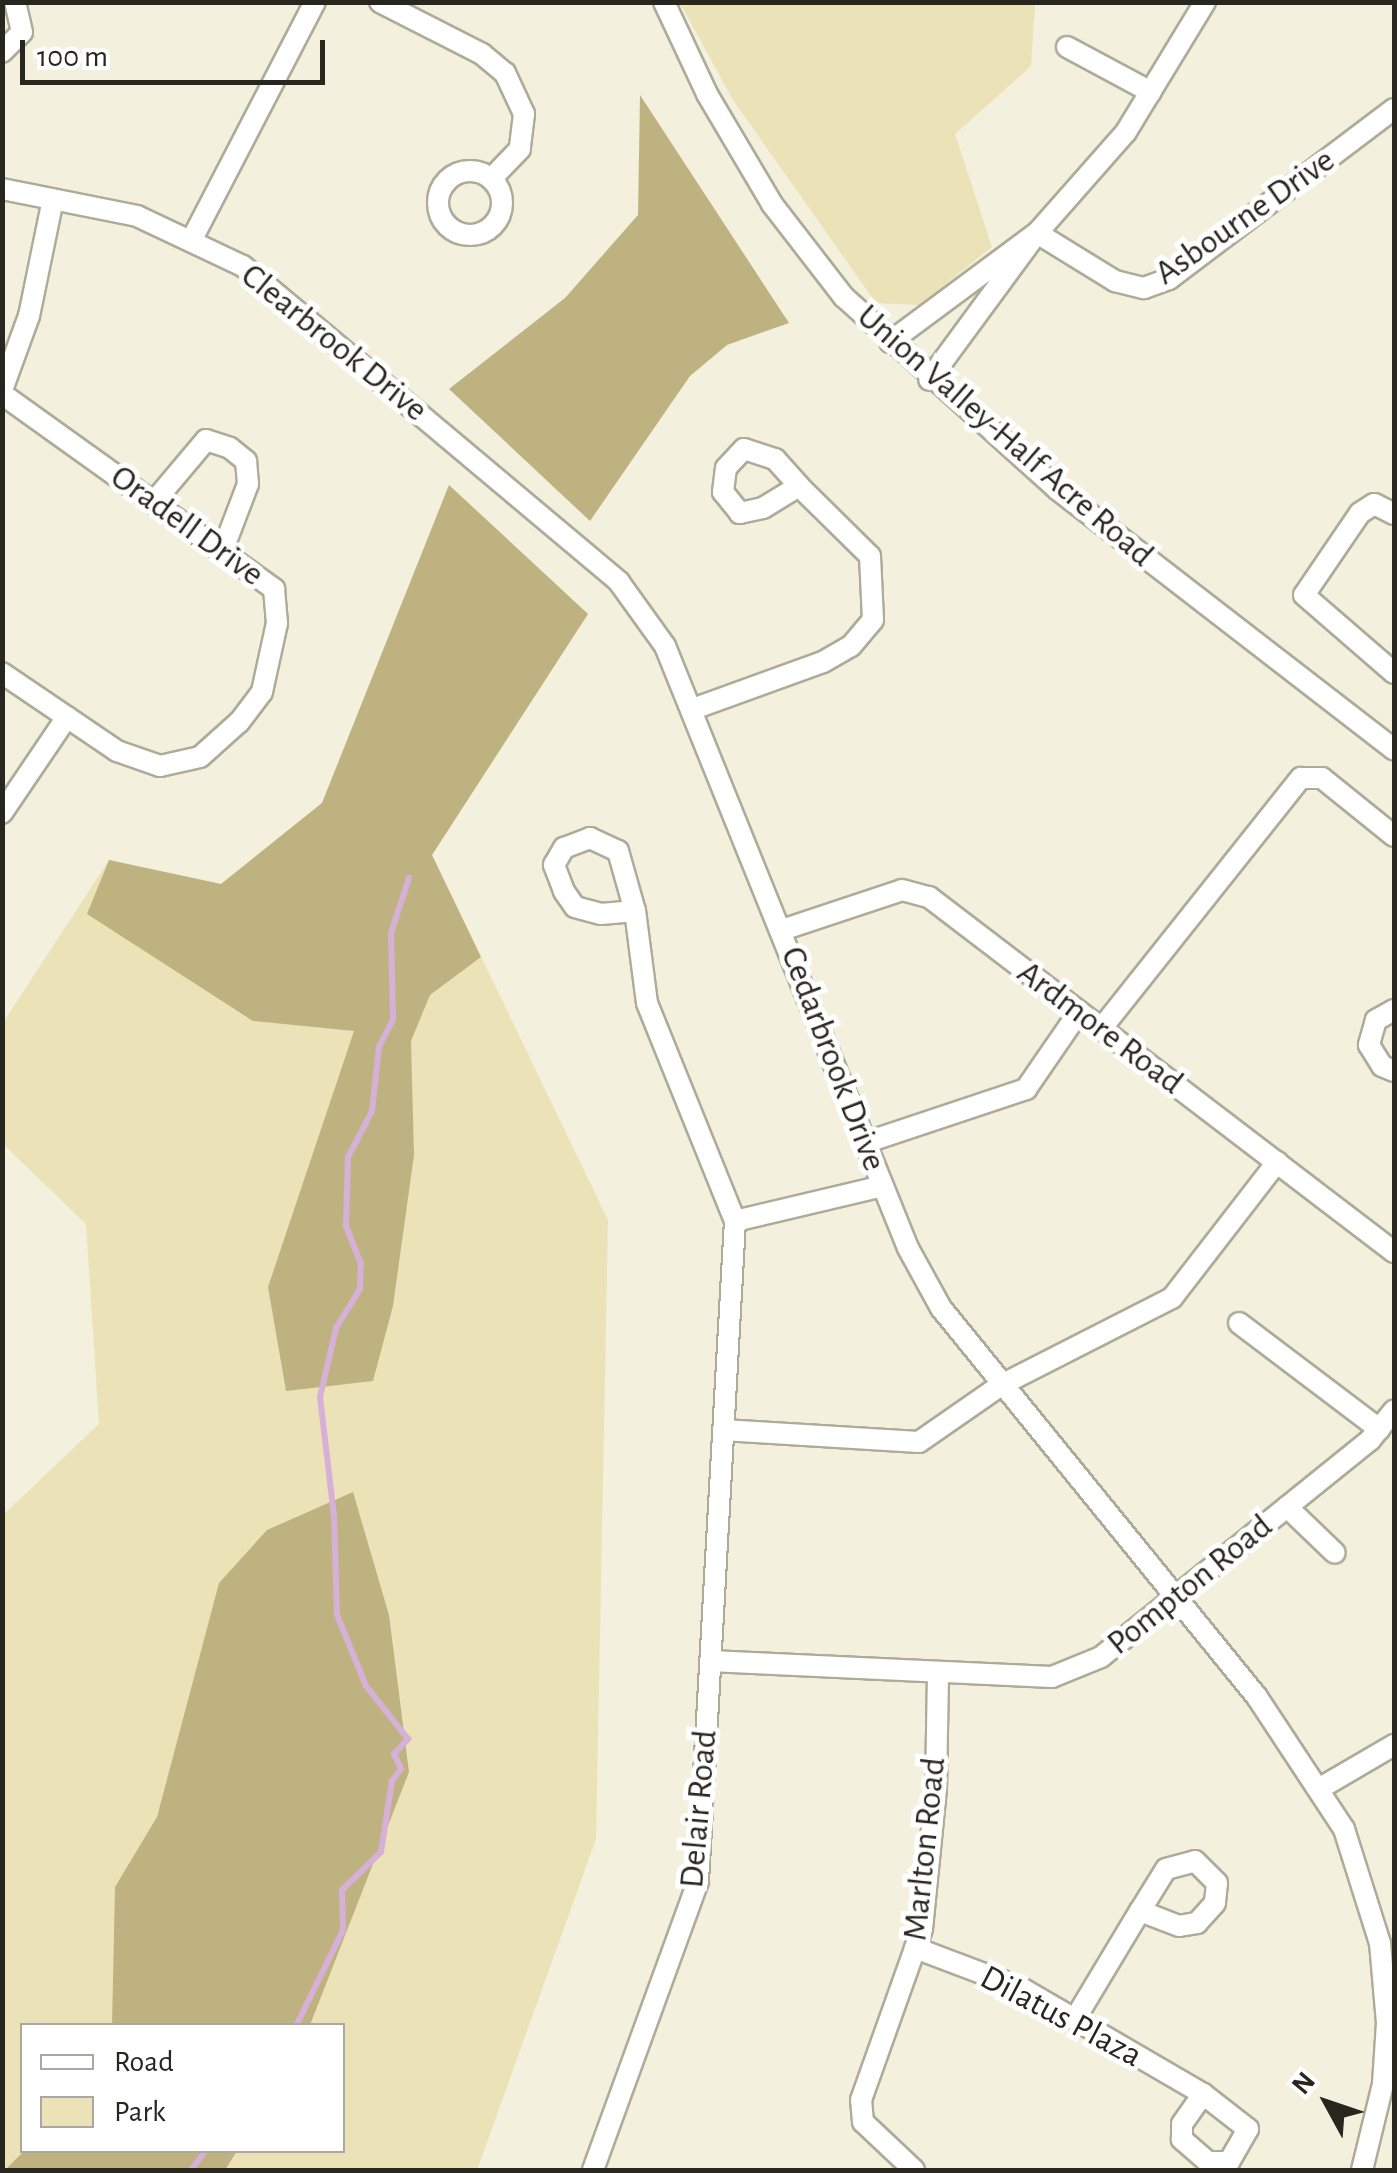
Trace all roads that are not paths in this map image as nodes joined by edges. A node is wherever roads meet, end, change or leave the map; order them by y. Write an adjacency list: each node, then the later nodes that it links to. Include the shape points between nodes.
1 (14, 2): 7 (street)
2 (37, 2): 7 (street)
3 (315, 2): 16 (street)
4 (380, 2): 12 (street, via 482,54 505,73 524,114 520,149)
5 (664, 2): 17 (street, Union Valley-Half Acre Road, via 707,94 772,204 844,297)
6 (1205, 2): 10 (street)
7 (24, 26): 9 (street, via 18,41)
8 (1067, 47): 10 (street)
9 (2, 52)
10 (1151, 92): 15 (street, via 1126,132)
11 (1394, 110): 15 (street, Asbourne Drive, via 1168,279 1144,288 1115,281)
12 (492, 178)
13 (2, 188): 14 (street, Clearbrook Drive)
14 (53, 199): 16 (street, Clearbrook Drive, via 137,216); 19 (street, via 29,316)
15 (1037, 232): 17 (street); 18 (street)
16 (191, 241): 22 (street, Clearbrook Drive, via 244,266 287,299)
17 (890, 342): 18 (street, Union Valley-Half Acre Road)
18 (929, 380): 29 (street, Union Valley-Half Acre Road, via 1058,489)
19 (2, 392): 21 (street, Oradell Drive)
20 (799, 486): 27 (street, via 870,556 873,620 851,646 822,662)
21 (154, 502): 24 (street, Oradell Drive); 24 (street, via 206,440 230,448 246,461 248,484)
22 (529, 505): 27 (street, Cedarbrook Drive, via 619,582 664,646)
23 (1394, 514): 26 (street, via 1374,504 1360,513 1304,595)
24 (222, 552): 28 (street, Oradell Drive, via 274,589 277,623 262,692 239,722 200,757 160,766 116,751)
25 (2, 673): 28 (street, Oradell Drive)
26 (1394, 673)
27 (693, 709): 33 (street, Cedarbrook Drive)
28 (67, 717): 30 (street)
29 (1394, 748)
30 (2, 813)
31 (1394, 836): 36 (street, via 1322,778 1301,778)
32 (635, 911): 41 (street, via 647,1003)
33 (782, 930): 35 (street, Ardmore Road, via 902,890 929,897); 38 (street, Cedarbrook Drive)
34 (1394, 1010): 37 (street, via 1376,1020 1369,1045 1382,1066)
35 (1079, 1012): 36 (street, Ardmore Road); 38 (street, via 1026,1089)
36 (1101, 1028): 39 (street, Ardmore Road)
37 (1394, 1071)
38 (867, 1142): 40 (street, Cedarbrook Drive)
39 (1278, 1162): 42 (street, Ardmore Road); 44 (street, via 1172,1298)
40 (883, 1186): 41 (street); 44 (street, Cedarbrook Drive, via 941,1308)
41 (734, 1221): 47 (street, Delair Road)
42 (1394, 1252)
43 (1239, 1324): 46 (street)
44 (1000, 1385): 47 (street, via 920,1442); 50 (street, Cedarbrook Drive)
45 (1394, 1410): 46 (street, Pompton Road)
46 (1379, 1429): 48 (street, Pompton Road)
47 (723, 1430): 51 (street, Delair Road)
48 (1287, 1507): 49 (street); 50 (street, Pompton Road)
49 (1334, 1553)
50 (1176, 1596): 52 (street, Pompton Road, via 1102,1656 1052,1677); 54 (street)
51 (710, 1661): 52 (street, Pompton Road); 59 (street, Delair Road, via 698,1882)
52 (938, 1676): 56 (street, Marlton Road, via 936,1789)
53 (1394, 1745): 54 (street)
54 (1322, 1788): 61 (street, via 1360,1866 1380,1943 1387,2023 1382,2084)
55 (1140, 1912): 57 (street)
56 (916, 1948): 57 (street, Dilatus Plaza, via 1021,1988); 60 (street, Marlton Road, via 860,2100 863,2122)
57 (1075, 2020): 58 (street, Dilatus Plaza)
58 (1203, 2094)
59 (594, 2170)
60 (914, 2170)
61 (1362, 2170)

